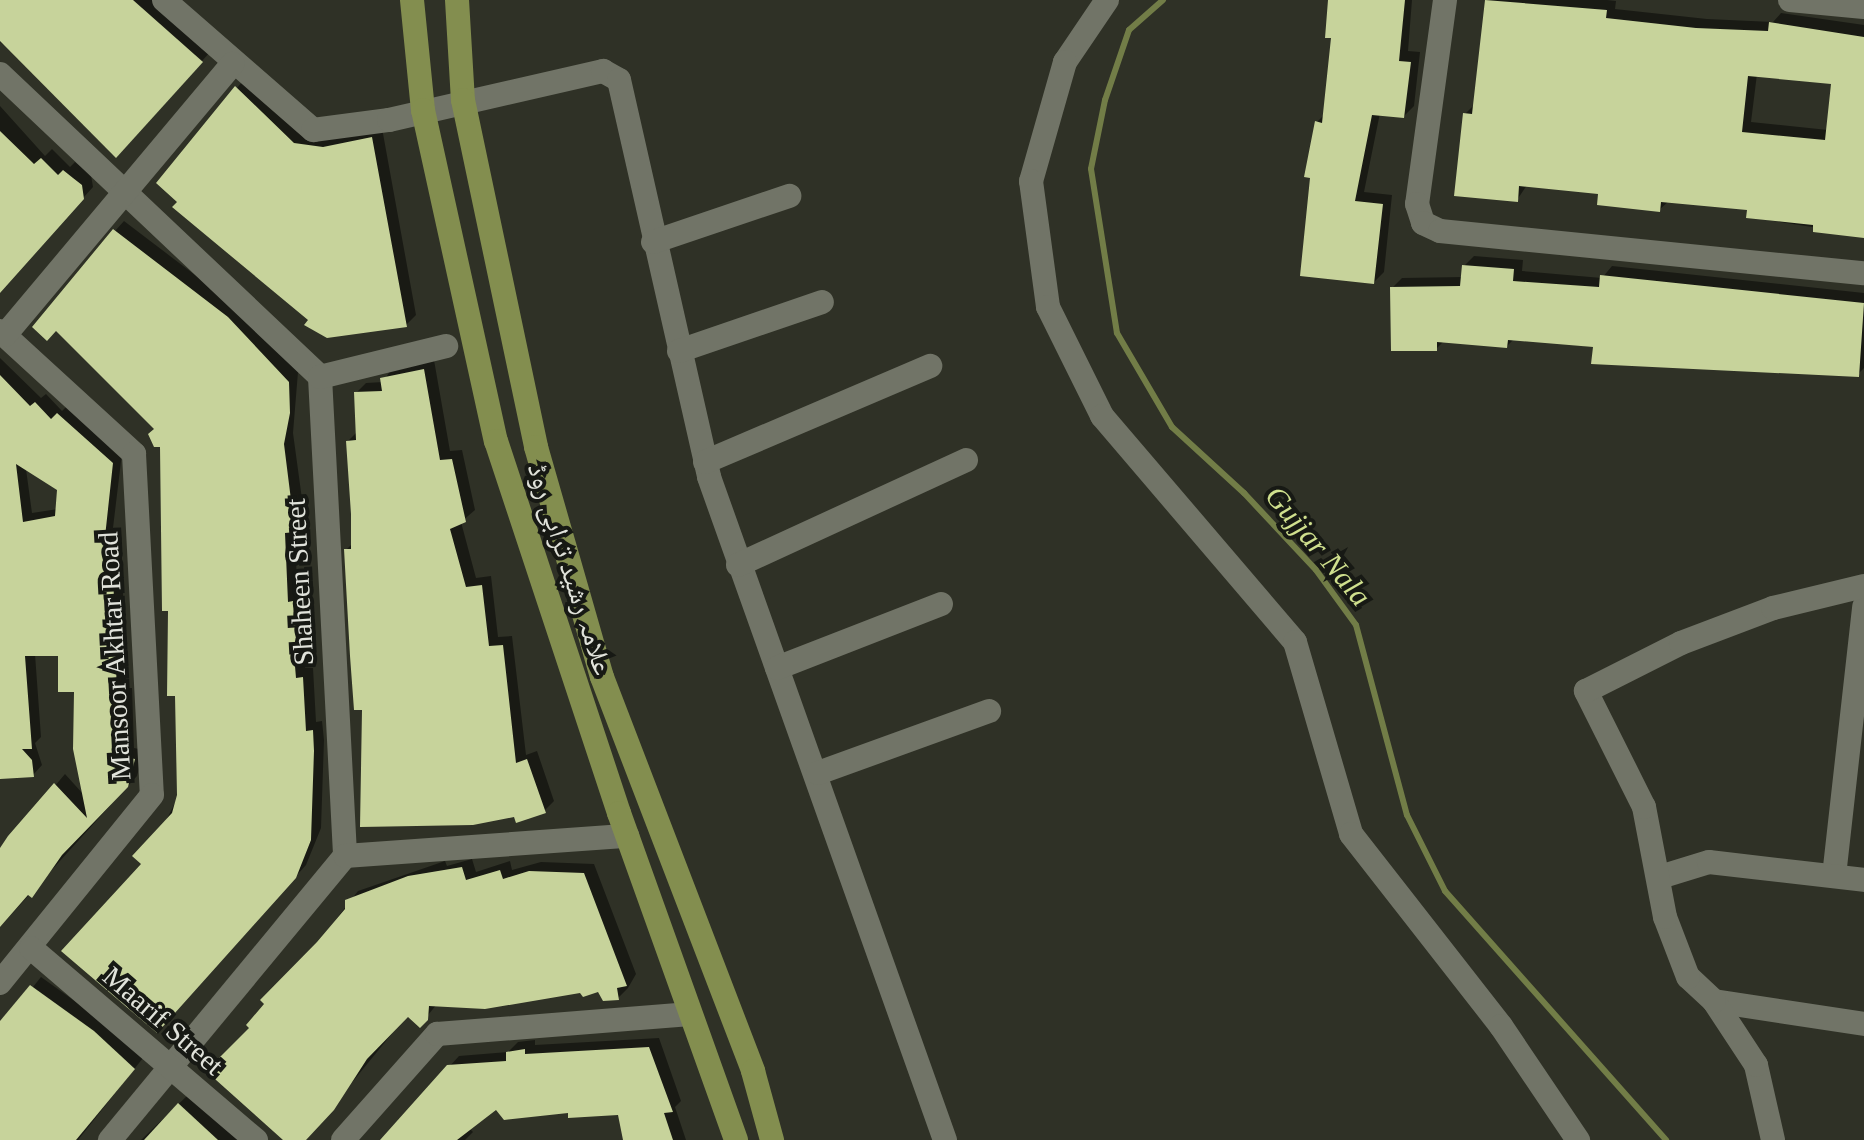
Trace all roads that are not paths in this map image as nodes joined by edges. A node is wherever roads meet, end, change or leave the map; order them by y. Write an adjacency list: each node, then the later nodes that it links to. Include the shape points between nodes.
1 (164, 0): 8 (street)
2 (412, 0): 11 (main road, علامہ رشید ترابی روڈ)
3 (457, 0): 10 (main road, علامہ رشید ترابی روڈ)
4 (1107, 0): 48 (street, via 1065,62 1031,181 1048,307 1102,416 1295,642 1351,834 1501,1026)
5 (1445, 0): 15 (street, via 1417,204 1423,223 1440,231)
6 (1790, 0): 7 (street)
7 (1864, 7)
8 (232, 64): 11 (street, via 313,130); 12 (street)
9 (0, 74): 12 (street)
10 (463, 100): 11 (street); 14 (street, via 603,71 619,80); 46 (main road, علامہ رشید ترابی روڈ, via 536,447 602,677 753,1071)
11 (423, 110): 31 (main road, علامہ رشید ترابی روڈ, via 496,441)
12 (125, 191): 17 (street); 21 (street)
13 (789, 196): 14 (street)
14 (653, 242): 19 (street)
15 (1864, 273)
16 (822, 302): 19 (street)
17 (2, 333): 36 (street, Mansoor Akhtar Road, via 134,454 152,795)
18 (446, 346): 21 (street)
19 (679, 351): 23 (street)
20 (930, 366): 23 (street)
21 (320, 377): 32 (street, Shaheen Street)
22 (966, 460): 24 (street)
23 (705, 462): 24 (street)
24 (738, 565): 28 (street)
25 (1864, 586): 34 (street, via 1773,608 1694,638 1586,691 1644,807)
26 (941, 604): 28 (street)
27 (1864, 607): 33 (street)
28 (777, 668): 30 (street)
29 (989, 711): 30 (street)
30 (818, 773): 47 (street)
31 (627, 836): 32 (street); 39 (main road, علامہ رشید ترابی روڈ)
32 (345, 856): 41 (street)
33 (1834, 876): 34 (street, via 1709,862); 35 (street)
34 (1660, 877): 38 (street, via 1665,917 1688,977)
35 (1864, 880)
36 (31, 948): 37 (street, Mansoor Akhtar Road); 41 (street, Maarif Street)
37 (0, 983)
38 (1714, 1001): 40 (street); 49 (street, via 1756,1065)
39 (690, 1014): 44 (street, via 437,1034); 45 (main road, علامہ رشید ترابی روڈ)
40 (1864, 1024)
41 (170, 1068): 42 (street); 43 (street, Maarif Street)
42 (110, 1140)
43 (256, 1140)
44 (343, 1140)
45 (736, 1140)
46 (772, 1140)
47 (945, 1140)
48 (1578, 1140)
49 (1773, 1140)

